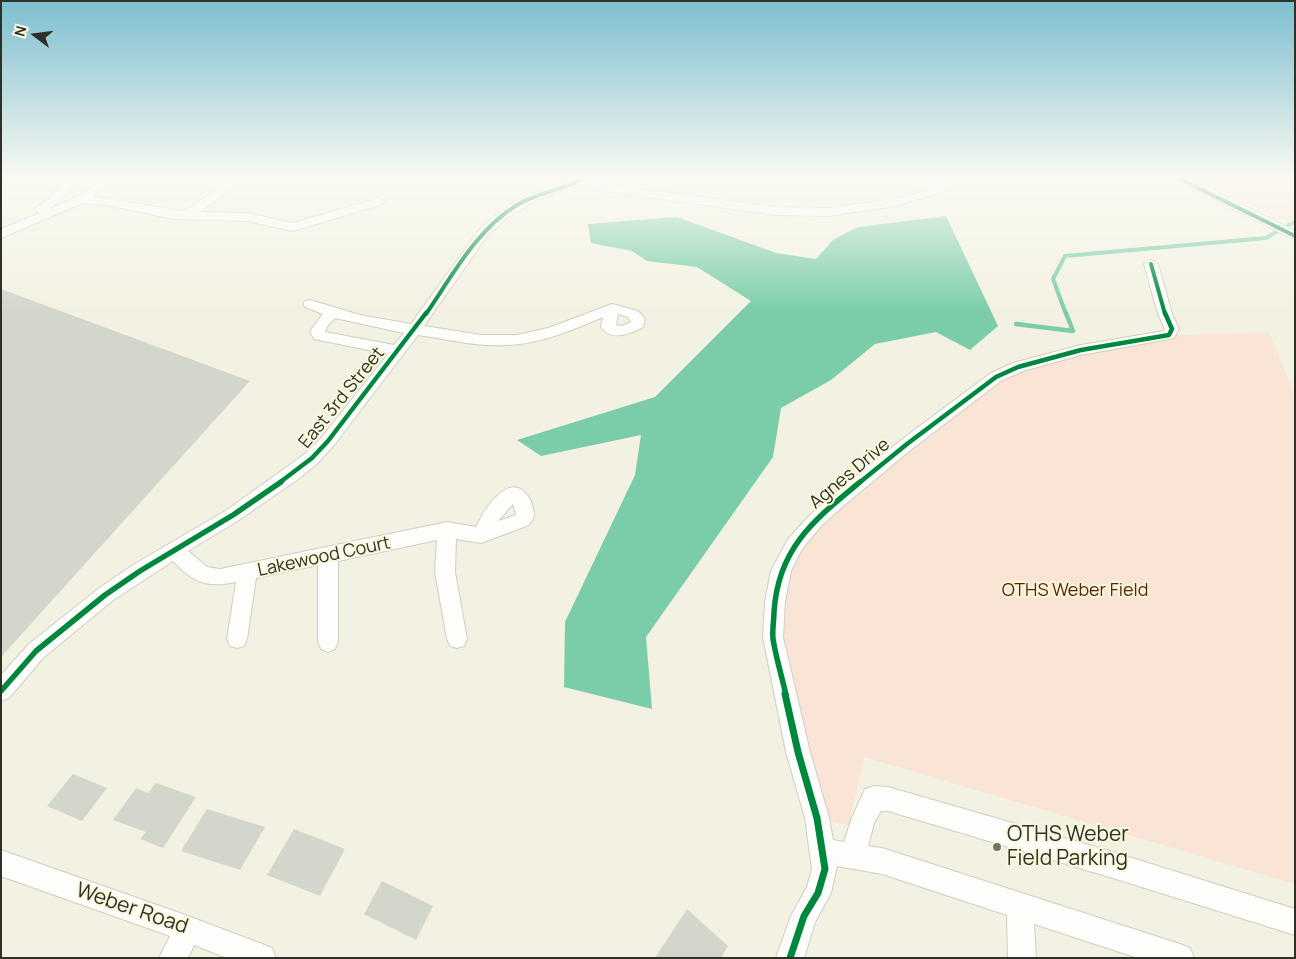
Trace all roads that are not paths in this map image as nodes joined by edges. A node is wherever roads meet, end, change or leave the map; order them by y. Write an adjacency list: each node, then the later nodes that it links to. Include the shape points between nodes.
1 (21, 222): 7 (street)
2 (29, 222): 7 (street)
3 (271, 222): 4 (street, via 293,226)
4 (308, 222)
5 (493, 222): 13 (street, East 3rd Street)
6 (1266, 222): 8 (street)
7 (4, 233)
8 (1295, 236)
9 (1151, 264): 24 (street, Agnes Drive, via 1172,329 1169,335 1081,350 1025,365 996,377 836,502 795,544 781,571 773,637)
10 (310, 304): 12 (street)
11 (612, 308): 13 (street, via 545,334 518,340 498,341)
12 (332, 313): 13 (street); 14 (street, via 317,331 319,336)
13 (414, 330): 14 (street, East 3rd Street)
14 (398, 351): 17 (street, East 3rd Street, via 312,458 233,515)
15 (447, 530): 16 (street, Lakewood Court); 18 (street, Lakewood Court); 21 (street, via 445,572)
16 (482, 535)
17 (175, 550): 19 (street, Lakewood Court, via 191,567 209,578); 23 (street, East 3rd Street, via 105,595 36,651)
18 (328, 556): 19 (street, Lakewood Court); 22 (street)
19 (247, 573): 20 (street)
20 (237, 639)
21 (457, 639)
22 (328, 642)
23 (1, 691)
24 (823, 851): 25 (street); 32 (street, Agnes Drive, via 825,869 818,893 804,916)
25 (853, 856): 27 (street, via 882,862); 28 (street, via 863,820 874,798 888,799)
26 (1, 864): 29 (street, Weber Road)
27 (1020, 906): 33 (street); 34 (street)
28 (1295, 922)
29 (188, 929): 30 (street); 31 (street, Weber Road)
30 (173, 958)
31 (262, 958)
32 (790, 958)
33 (1022, 958)
34 (1180, 958)

